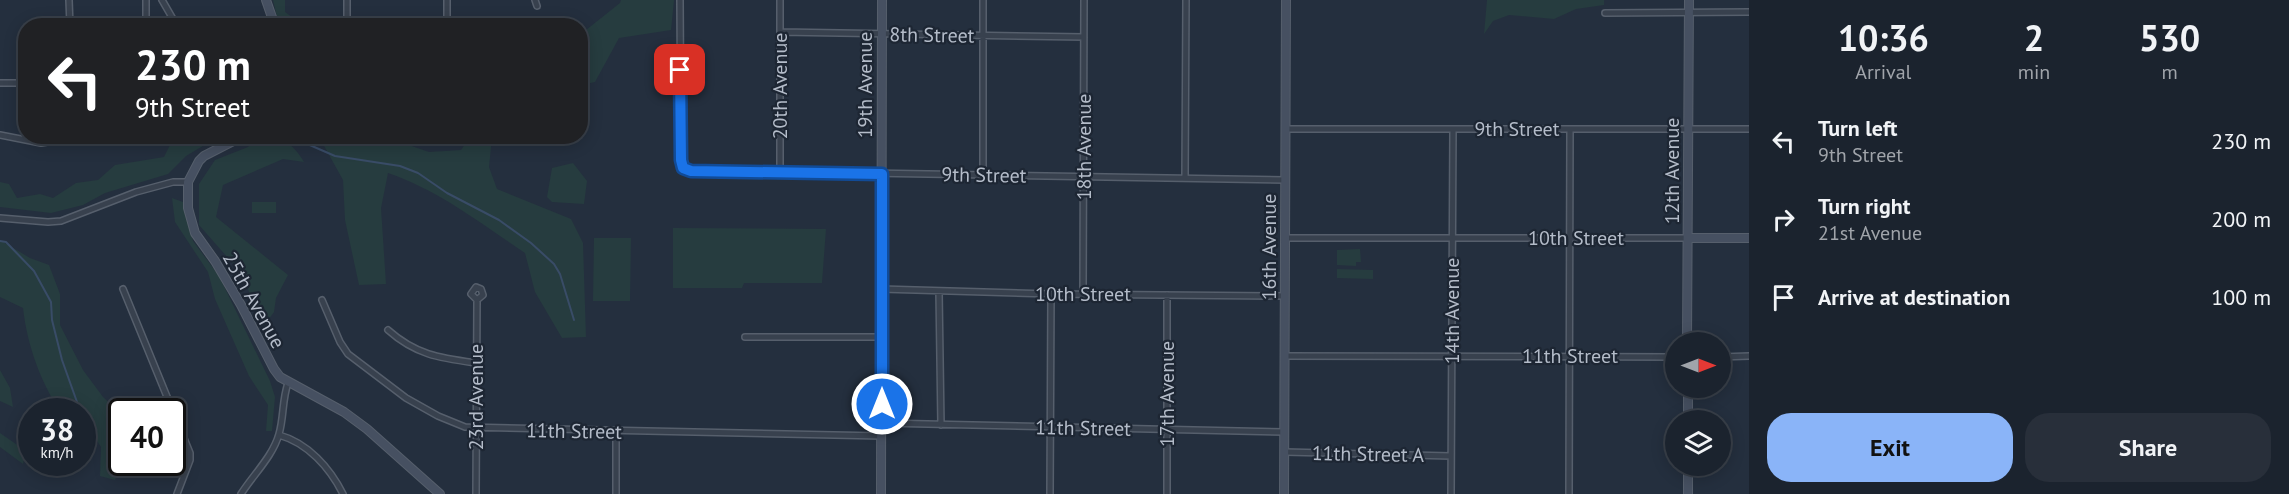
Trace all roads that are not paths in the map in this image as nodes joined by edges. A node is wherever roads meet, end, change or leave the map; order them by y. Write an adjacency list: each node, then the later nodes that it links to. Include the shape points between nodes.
1 (69, 0): 18 (street)
2 (146, 0): 19 (street)
3 (162, 0): 20 (street)
4 (266, 0): 21 (street)
5 (347, 0): 22 (street)
6 (447, 0): 23 (street)
7 (680, 0): 38 (street, 9th Street, via 683,168)
8 (780, 0): 24 (street, 20th Avenue)
9 (882, 0): 25 (street, 19th Avenue)
10 (983, 0): 26 (street)
11 (1084, 0): 27 (street, 18th Avenue)
12 (1186, 0): 42 (street)
13 (1286, 0): 30 (street, 16th Avenue)
14 (1689, 0): 15 (street, 12th Avenue)
15 (1688, 12): 16 (street); 17 (street); 33 (street, 12th Avenue)
16 (1749, 12)
17 (1605, 13)
18 (70, 18)
19 (146, 18)
20 (172, 18)
21 (272, 18)
22 (347, 18)
23 (447, 18)
24 (780, 32): 25 (street, 8th Street); 38 (street, 20th Avenue)
25 (882, 34): 26 (street, 8th Street); 39 (street, 19th Avenue)
26 (983, 36): 27 (street, 8th Street); 40 (street)
27 (1084, 37): 41 (street, 18th Avenue)
28 (0, 83): 29 (street)
29 (18, 83)
30 (1285, 129): 31 (street, 9th Street); 43 (street, 16th Avenue)
31 (1453, 129): 32 (street, 9th Street); 47 (street, 14th Avenue)
32 (1570, 129): 33 (street, 9th Street); 48 (street)
33 (1689, 129): 34 (street, 9th Street); 49 (street, 12th Avenue)
34 (1749, 129)
35 (0, 135): 36 (street)
36 (18, 139)
37 (227, 144): 44 (street, via 204,156)
38 (780, 173): 39 (street, 9th Street)
39 (882, 174): 40 (street, 9th Street); 52 (street, 19th Avenue)
40 (983, 175): 41 (street, 9th Street)
41 (1084, 176): 42 (street, 9th Street); 55 (street, 18th Avenue)
42 (1185, 178): 43 (street, 9th Street)
43 (1285, 180): 46 (street, 16th Avenue)
44 (188, 182): 45 (street, via 136,192 61,220); 71 (street, 25th Avenue, via 188,207 195,234 241,305 274,369)
45 (0, 218)
46 (1285, 238): 47 (street, 10th Street); 57 (street, 16th Avenue)
47 (1452, 238): 48 (street, 10th Street); 65 (street, 14th Avenue)
48 (1571, 238): 49 (street, 10th Street); 66 (street)
49 (1688, 238): 50 (street); 61 (street, 12th Avenue)
50 (1749, 238)
51 (123, 289): 84 (street, via 190,453)
52 (881, 289): 53 (street, 10th Street); 63 (street, 19th Avenue)
53 (939, 292): 54 (street, 10th Street); 73 (street)
54 (1051, 294): 55 (street, 10th Street); 74 (street)
55 (1083, 294): 56 (street, 10th Street)
56 (1167, 295): 57 (street, 10th Street); 76 (street, 17th Avenue)
57 (1285, 296): 64 (street, 16th Avenue)
58 (322, 300): 75 (street, 11th Street, via 340,342 365,369 425,410)
59 (477, 300): 70 (street, 23rd Avenue)
60 (388, 330): 70 (street, via 429,356)
61 (1687, 332)
62 (745, 336): 63 (street)
63 (882, 337): 72 (street, 19th Avenue)
64 (1284, 356): 65 (street, 11th Street); 78 (street, 16th Avenue)
65 (1452, 356): 66 (street, 11th Street); 82 (street, 14th Avenue)
66 (1570, 356): 68 (street, 11th Street); 95 (street)
67 (1749, 356): 69 (street)
68 (1665, 357)
69 (1731, 357)
70 (476, 363): 75 (street, 23rd Avenue)
71 (288, 383): 79 (street); 87 (street, via 344,412)
72 (882, 423): 73 (street, 11th Street); 80 (street, 19th Avenue)
73 (941, 425): 74 (street, 11th Street)
74 (1051, 427): 76 (street, 11th Street); 91 (street)
75 (476, 429): 77 (street, 11th Street); 88 (street, 23rd Avenue)
76 (1167, 430): 78 (street, 11th Street); 92 (street, 17th Avenue)
77 (616, 432): 80 (street, 11th Street); 89 (street)
78 (1285, 432): 81 (street, 16th Avenue)
79 (279, 435): 85 (street); 86 (street, via 308,449)
80 (882, 436): 90 (street, 19th Avenue)
81 (1284, 452): 82 (street, 11th Street A); 93 (street, 16th Avenue)
82 (1451, 456): 94 (street, 14th Avenue)
83 (1688, 476): 96 (street)
84 (177, 494)
85 (241, 494)
86 (343, 494)
87 (440, 494)
88 (476, 494)
89 (616, 494)
90 (881, 494)
91 (1050, 494)
92 (1167, 494)
93 (1284, 494)
94 (1451, 494)
95 (1569, 494)
96 (1688, 494)

